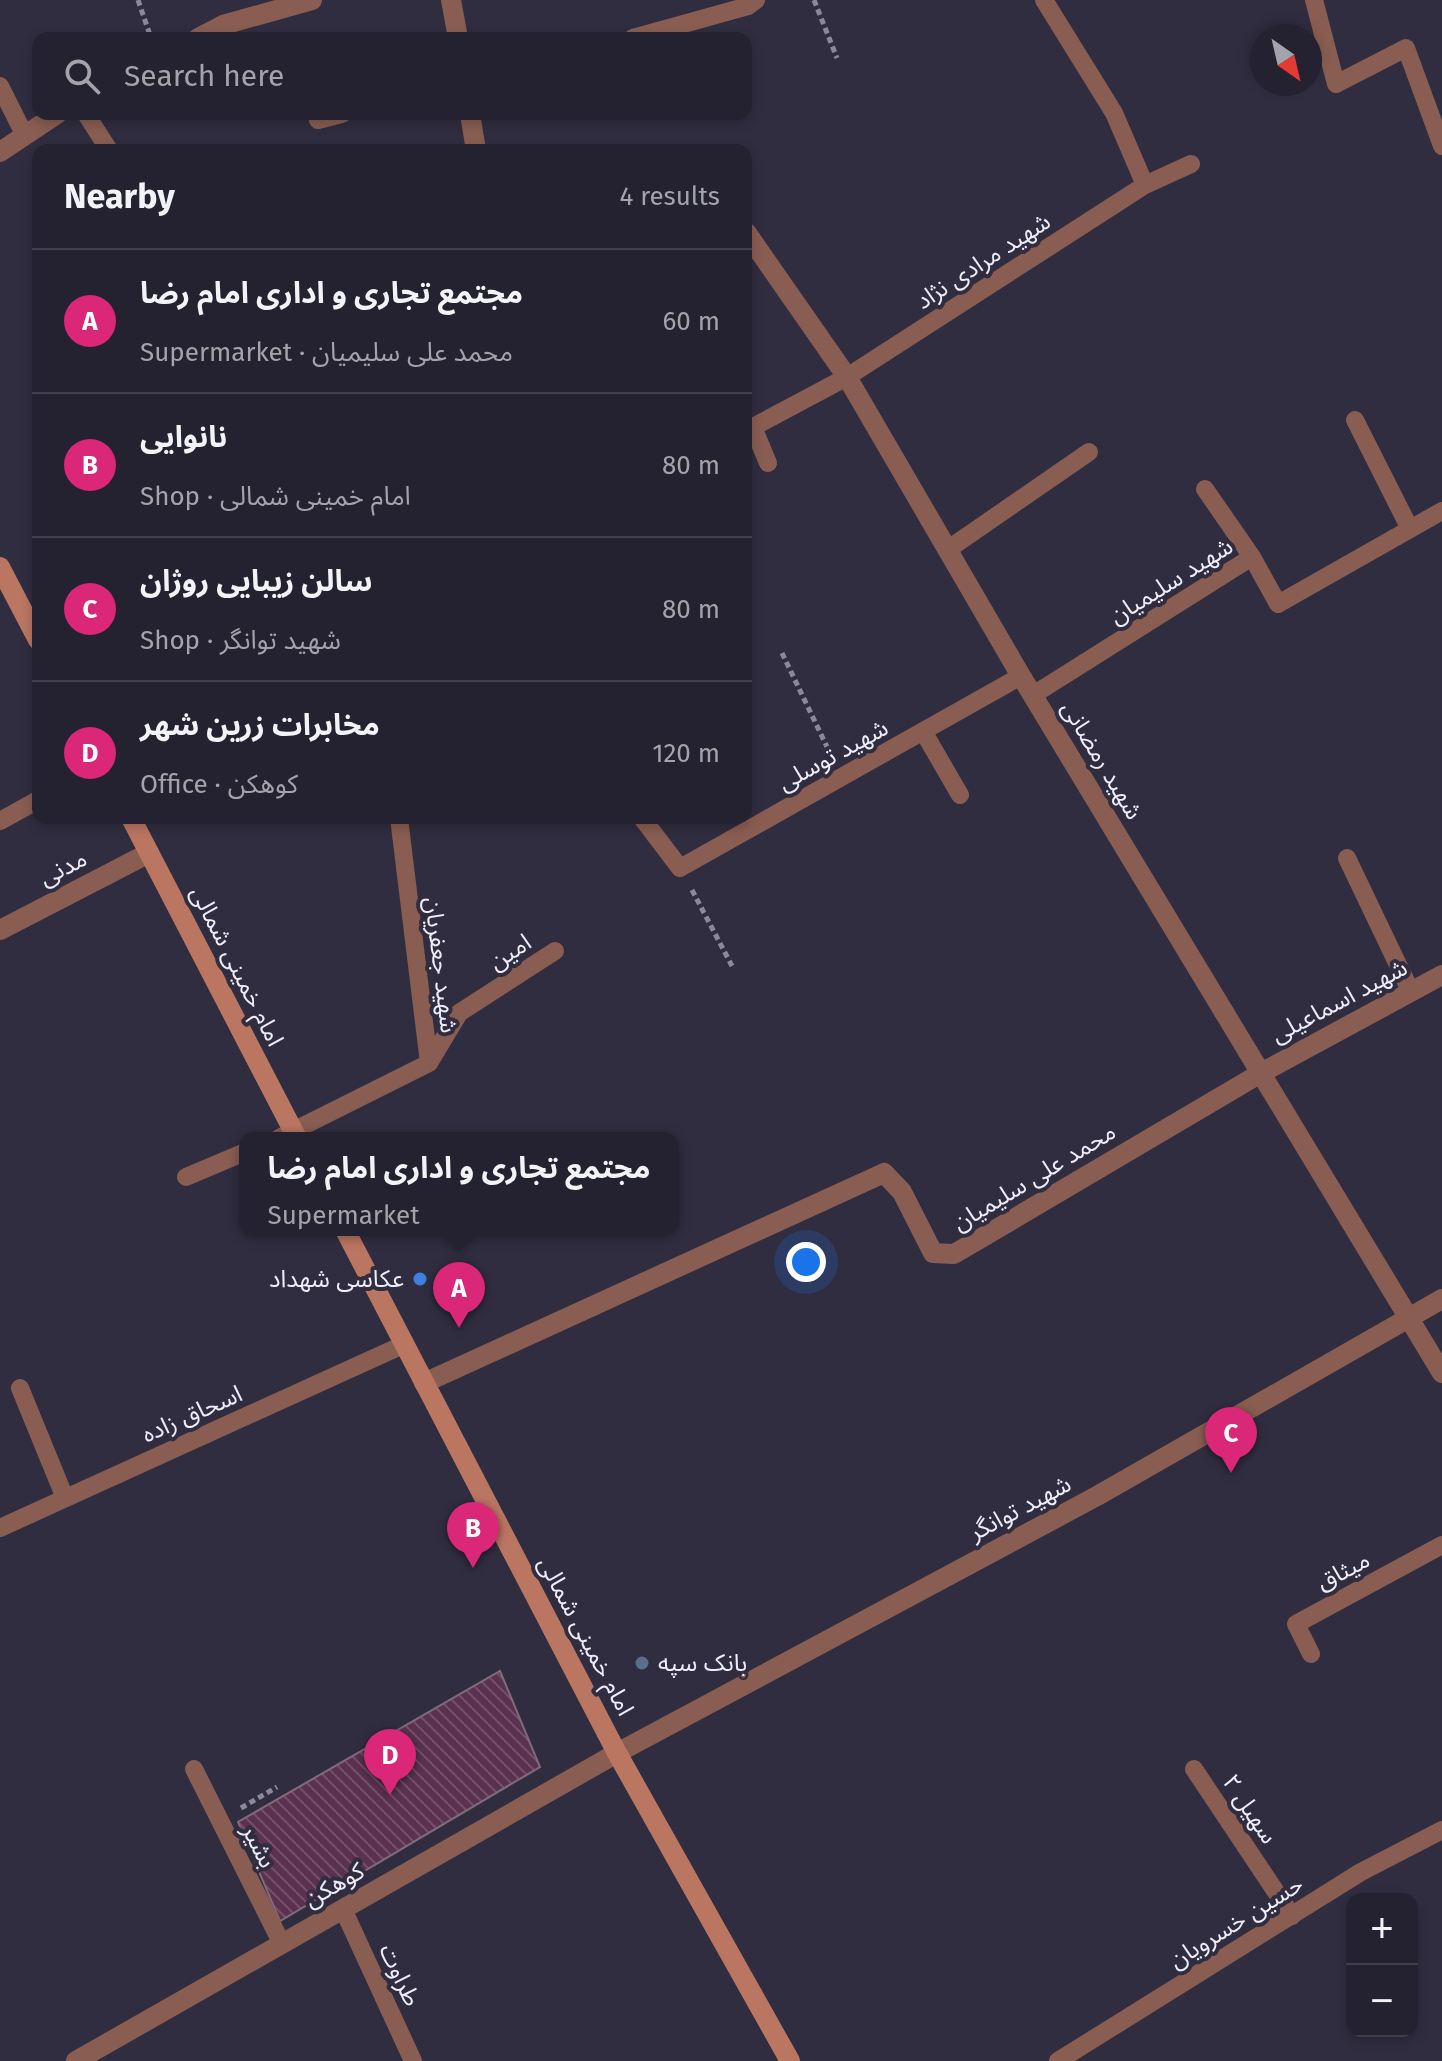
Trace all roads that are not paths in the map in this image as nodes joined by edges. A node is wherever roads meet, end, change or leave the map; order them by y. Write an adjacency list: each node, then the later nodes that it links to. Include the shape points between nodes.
1 (312, 0): 6 (street)
2 (451, 0): 7 (street)
3 (756, 0): 8 (lane)
4 (1314, 0): 16 (lane, via 1336,84 1406,48)
5 (1046, 1): 19 (lane, via 1114,113)
6 (210, 32)
7 (457, 32)
8 (655, 32)
9 (0, 86): 13 (lane)
10 (48, 120): 13 (street)
11 (90, 120): 14 (lane)
12 (471, 120): 15 (street)
13 (25, 136): 17 (street)
14 (105, 144)
15 (475, 144)
16 (1442, 146)
17 (0, 152)
18 (1191, 164): 19 (lane, شهید مرادی نژاد)
19 (1145, 185): 21 (lane, شهید مرادی نژاد)
20 (752, 241): 21 (street, شهید رمضانی)
21 (847, 377): 24 (lane, شهید مرادی نژاد, via 753,427); 28 (street, شهید رمضانی)
22 (1355, 420): 27 (lane)
23 (1089, 452): 28 (lane)
24 (768, 463)
25 (1205, 489): 29 (lane)
26 (1442, 511): 27 (lane, شهید سلیمیان)
27 (1410, 529): 29 (lane, شهید سلیمیان, via 1278,604)
28 (947, 550): 32 (street, شهید رمضانی)
29 (1252, 557): 33 (lane, شهید سلیمیان)
30 (0, 567): 31 (main road)
31 (32, 628)
32 (1021, 676): 33 (street, شهید رمضانی); 34 (lane, شهید توسلی)
33 (1033, 695): 48 (street, شهید رمضانی)
34 (923, 731): 35 (lane); 40 (lane, شهید توسلی, via 680,868)
35 (960, 795)
36 (32, 803): 37 (lane)
37 (0, 821)
38 (134, 824): 41 (main road, امام خمینی شمالی)
39 (400, 824): 47 (lane, شهید جعفریان)
40 (647, 824)
41 (149, 853): 43 (street, مدنی); 49 (main road, امام خمینی شمالی)
42 (1347, 858): 46 (lane)
43 (0, 930)
44 (555, 951): 47 (lane, امین, via 459,1013)
45 (1442, 975): 46 (street, شهید اسماعیلی)
46 (1411, 992): 48 (street, شهید اسماعیلی)
47 (429, 1063): 50 (lane, شهید جعفریان)
48 (1261, 1073): 55 (street, شهید رمضانی); 58 (street, محمد علی سلیمیان, via 954,1254 933,1253 902,1192 884,1173)
49 (288, 1132)
50 (298, 1132)
51 (239, 1155): 52 (lane)
52 (186, 1177)
53 (348, 1236): 56 (main road, امام خمینی شمالی)
54 (1442, 1299): 55 (street, شهید توانگر)
55 (1408, 1318): 57 (street, شهید رمضانی); 64 (street, شهید توانگر, via 1097,1496)
56 (405, 1344): 58 (main road, امام خمینی شمالی); 60 (lane, اسحاق زاده)
57 (1442, 1373)
58 (424, 1383): 64 (main road, امام خمینی شمالی)
59 (20, 1388): 60 (lane)
60 (65, 1498): 61 (lane, اسحاق زاده)
61 (0, 1528)
62 (1442, 1545): 63 (lane, میثاق, via 1296,1624)
63 (1311, 1654)
64 (617, 1753): 68 (street, کوهکن); 73 (main road, امام خمینی شمالی)
65 (194, 1769): 70 (lane, بشیر)
66 (1194, 1769): 69 (lane, سهیل ۲)
67 (1442, 1830): 69 (lane, حسین خسرویان)
68 (343, 1909): 70 (street, کوهکن); 72 (lane, طراوت)
69 (1292, 1916): 74 (lane, حسین خسرویان)
70 (282, 1944): 71 (street, کوهکن)
71 (76, 2061)
72 (413, 2061)
73 (790, 2061)
74 (1058, 2061)

